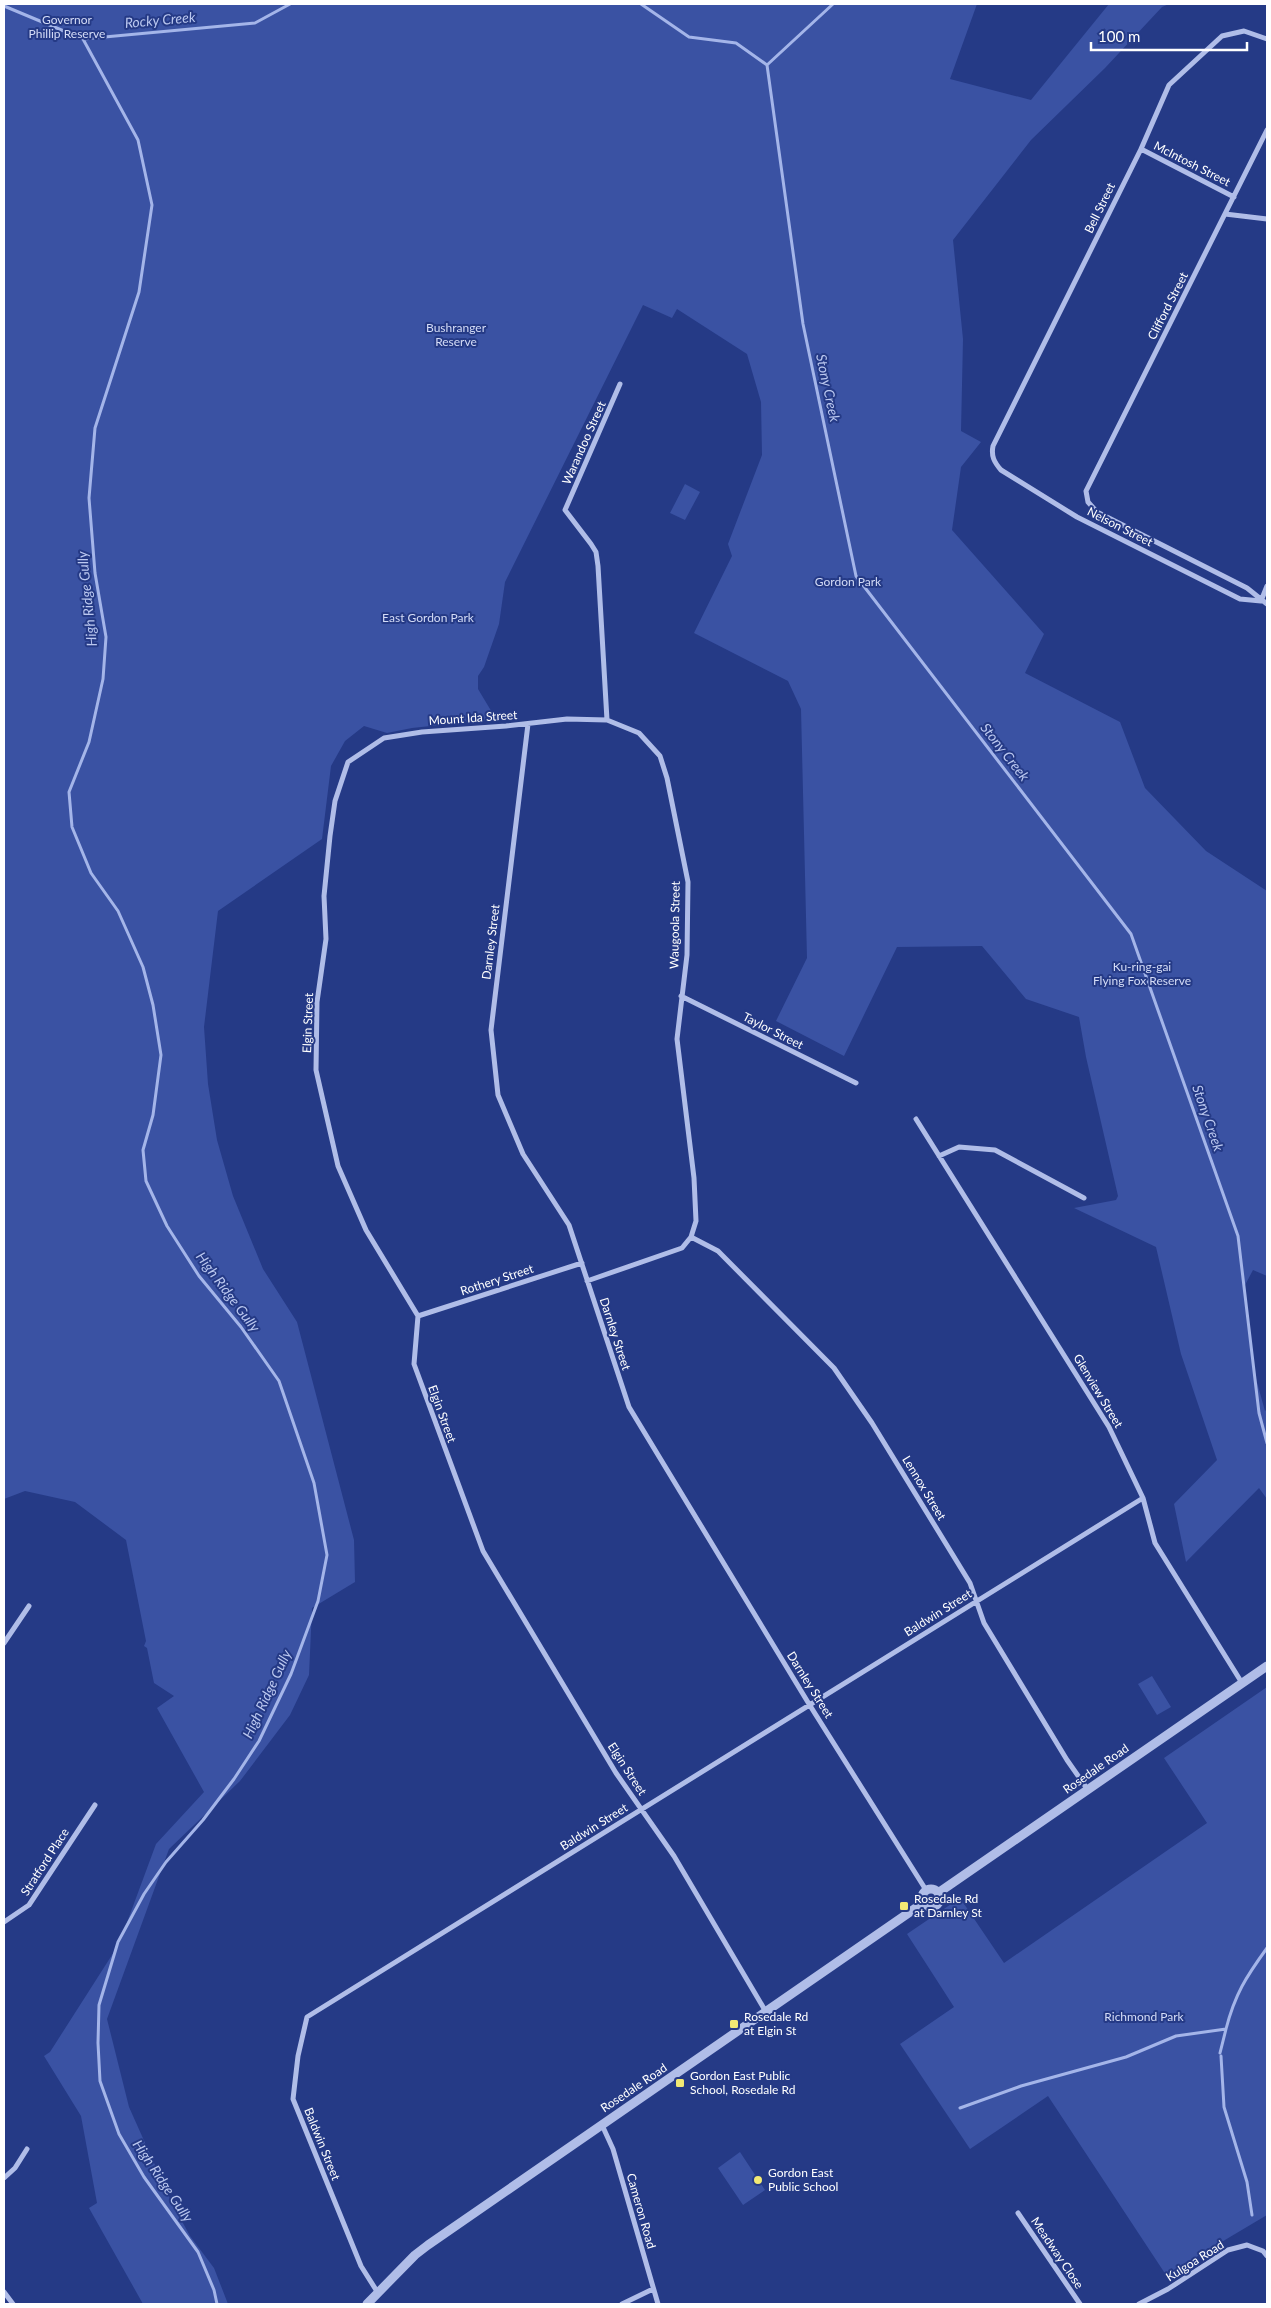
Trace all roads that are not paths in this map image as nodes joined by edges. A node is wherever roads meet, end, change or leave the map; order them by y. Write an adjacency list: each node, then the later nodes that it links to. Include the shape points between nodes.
1 (1267, 39): 3 (street, Bell Street, via 1244,31 1222,36 1169,85)
2 (1267, 130): 4 (street, Clifford Street)
3 (1140, 149): 4 (street, McIntosh Street); 8 (street, Bell Street)
4 (1234, 197): 5 (street, Clifford Street)
5 (1225, 214): 6 (street); 9 (street, Clifford Street)
6 (1267, 219)
7 (620, 384): 13 (street, Warandoo Street, via 565,510 596,552)
8 (993, 446): 11 (street, Nelson Street, via 995,463 1001,470 1077,517 1240,599)
9 (1086, 491): 11 (street, Nelson Street, via 1088,502 1097,512 1247,588)
10 (1267, 586): 11 (street)
11 (1261, 601): 12 (street, Nelson Street)
12 (1267, 604)
13 (607, 720): 14 (street, Mount Ida Street, via 567,719); 16 (street, Waugoola Street, via 639,733 660,756 667,778 688,882 687,955)
14 (528, 724): 15 (street, Mount Ida Street, via 384,738); 22 (street, Darnley Street, via 491,1030 498,1095 523,1154 569,1225)
15 (348, 762): 24 (street, Elgin Street, via 335,801 330,836 324,896 326,939 317,1002 316,1070 338,1166 366,1230)
16 (681, 996): 17 (street, Taylor Street); 21 (street, Waugoola Street, via 677,1039 696,1221)
17 (856, 1084)
18 (916, 1119): 19 (street, Glenview Street)
19 (939, 1156): 20 (street, via 959,1147 995,1150); 25 (street, Glenview Street, via 1109,1427)
20 (1084, 1198)
21 (690, 1237): 23 (street, via 682,1248); 26 (street, Lennox Street, via 718,1251 834,1368 872,1423 970,1583)
22 (582, 1263): 23 (street, Darnley Street); 24 (street, Rothery Street)
23 (587, 1281): 31 (street, Darnley Street, via 629,1407)
24 (418, 1316): 34 (street, Elgin Street, via 414,1364 483,1551 616,1773)
25 (1143, 1498): 26 (street, Baldwin Street); 30 (street, Glenview Street, via 1155,1543)
26 (976, 1601): 31 (street, Baldwin Street); 32 (street, Lennox Street, via 984,1623)
27 (29, 1606): 28 (street)
28 (4, 1644)
29 (1266, 1666): 30 (street, Rosedale Road)
30 (1242, 1683): 32 (street, Rosedale Road)
31 (809, 1704): 34 (street, Baldwin Street); 35 (street, Darnley Street)
32 (1088, 1790): 36 (street, Rosedale Road)
33 (95, 1805): 38 (street, Stratford Place, via 29,1905)
34 (641, 1809): 39 (street, Elgin Street, via 674,1856); 47 (street, Baldwin Street, via 306,2017 293,2099 360,2266)
35 (926, 1890): 36 (street); 37 (street, via 922,1894)
36 (938, 1892): 37 (street, via 937,1905 929,1907)
37 (923, 1903): 39 (street, Rosedale Road)
38 (4, 1922)
39 (766, 2012): 40 (street, Rosedale Road)
40 (602, 2125): 45 (street, Cameron Road, via 612,2148); 47 (street, Rosedale Road, via 428,2245)
41 (27, 2149): 42 (street)
42 (4, 2178)
43 (1018, 2213): 52 (street, Meadway Close)
44 (1267, 2256): 53 (street, Kulgoa Road, via 1247,2245 1228,2250)
45 (653, 2289): 50 (street); 51 (street, Cameron Road)
46 (4, 2292): 48 (street)
47 (378, 2293): 49 (street, Rosedale Road)
48 (13, 2304)
49 (367, 2304)
50 (622, 2304)
51 (658, 2304)
52 (1080, 2304)
53 (1139, 2304)

